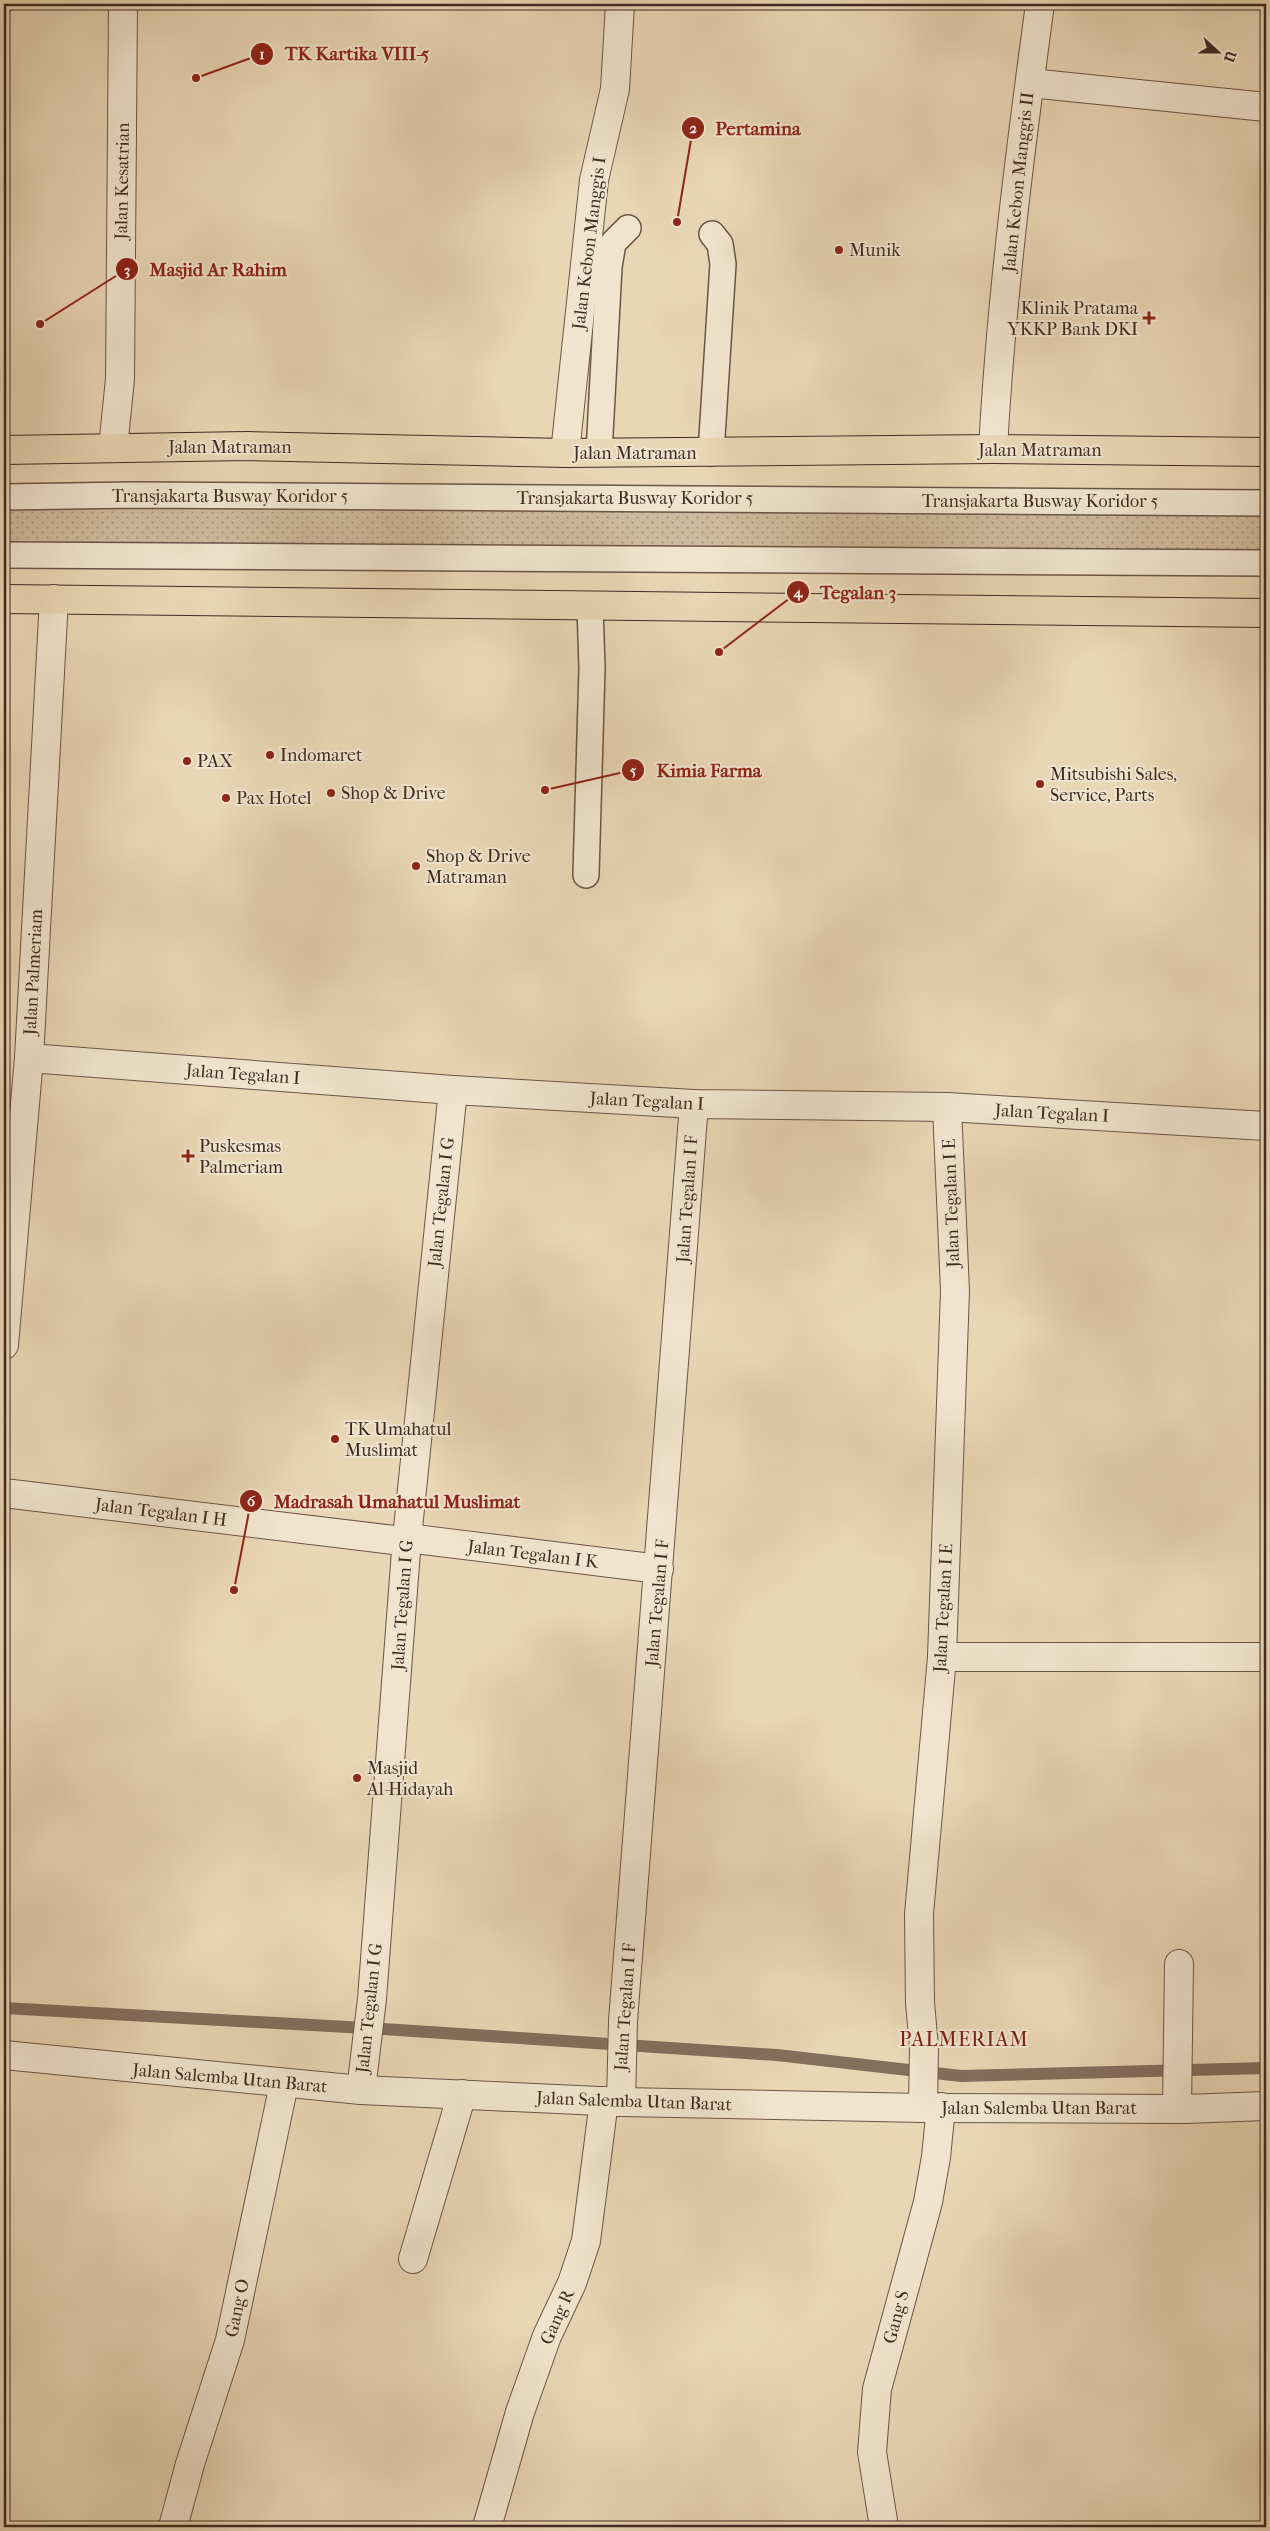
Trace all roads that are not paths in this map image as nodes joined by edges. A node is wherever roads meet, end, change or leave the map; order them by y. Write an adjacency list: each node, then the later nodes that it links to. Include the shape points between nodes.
1 (124, 4): 8 (street, Jalan Kesatrian, via 120,380)
2 (620, 4): 12 (street, Jalan Kebon Manggis I, via 615,90 594,180)
3 (1040, 4): 4 (street, Jalan Kebon Manggis II)
4 (1030, 83): 5 (street); 9 (street, Jalan Kebon Manggis II, via 997,381)
5 (1266, 107)
6 (628, 228): 13 (lane, via 614,243 609,267)
7 (712, 234): 14 (lane, via 720,244 723,264)
8 (113, 448): 10 (main road, Jalan Matraman); 12 (main road, Jalan Matraman, via 248,446)
9 (993, 449): 11 (main road, Jalan Matraman); 14 (main road, Jalan Matraman)
10 (4, 450)
11 (1266, 452)
12 (565, 453): 13 (main road, Jalan Matraman)
13 (599, 453): 14 (main road, Jalan Matraman)
14 (710, 453)
15 (4, 497): 16 (lane, Transjakarta Busway Koridor 5, via 142,495)
16 (1266, 503)
17 (4, 555): 18 (lane)
18 (1266, 563)
19 (4, 599): 20 (main road)
20 (54, 599): 21 (main road); 24 (street, Jalan Palmeriam)
21 (590, 606): 22 (main road); 23 (lane, via 592,668)
22 (1266, 613)
23 (586, 875)
24 (28, 1058): 25 (street, Jalan Tegalan I); 29 (street, Jalan Palmeriam)
25 (453, 1090): 26 (street, Jalan Tegalan I); 32 (street, Jalan Tegalan I G)
26 (694, 1104): 27 (street, Jalan Tegalan I); 33 (street, Jalan Tegalan I F)
27 (947, 1107): 28 (street, Jalan Tegalan I); 34 (street, Jalan Tegalan I E, via 955,1292)
28 (1266, 1126)
29 (6, 1303): 30 (street, Jalan Palmeriam)
30 (4, 1345)
31 (4, 1493): 32 (street, Jalan Tegalan I H, via 394,1540)
32 (408, 1538): 33 (street, Jalan Tegalan I K); 39 (street, Jalan Tegalan I G, via 372,1999)
33 (659, 1569): 41 (street, Jalan Tegalan I F, via 620,2070)
34 (942, 1657): 35 (street); 42 (street, Jalan Tegalan I E, via 919,1914 920,2003)
35 (1266, 1658)
36 (1178, 1964): 44 (street)
37 (4, 2055): 38 (street, Jalan Salemba Utan Barat)
38 (284, 2084): 39 (street, Jalan Salemba Utan Barat); 46 (street, Gang O, via 230,2340)
39 (361, 2090): 40 (street, Jalan Salemba Utan Barat)
40 (462, 2094): 41 (street, Jalan Salemba Utan Barat); 45 (street)
41 (612, 2102): 42 (street, Jalan Salemba Utan Barat); 47 (street, Gang R, via 586,2241 520,2412)
42 (929, 2102): 44 (street, Jalan Salemba Utan Barat); 48 (street, Gang S, via 936,2157 928,2202 877,2389 872,2452)
43 (1266, 2106): 44 (street, Jalan Salemba Utan Barat)
44 (1177, 2109)
45 (413, 2259)
46 (173, 2527)
47 (487, 2527)
48 (884, 2527)

